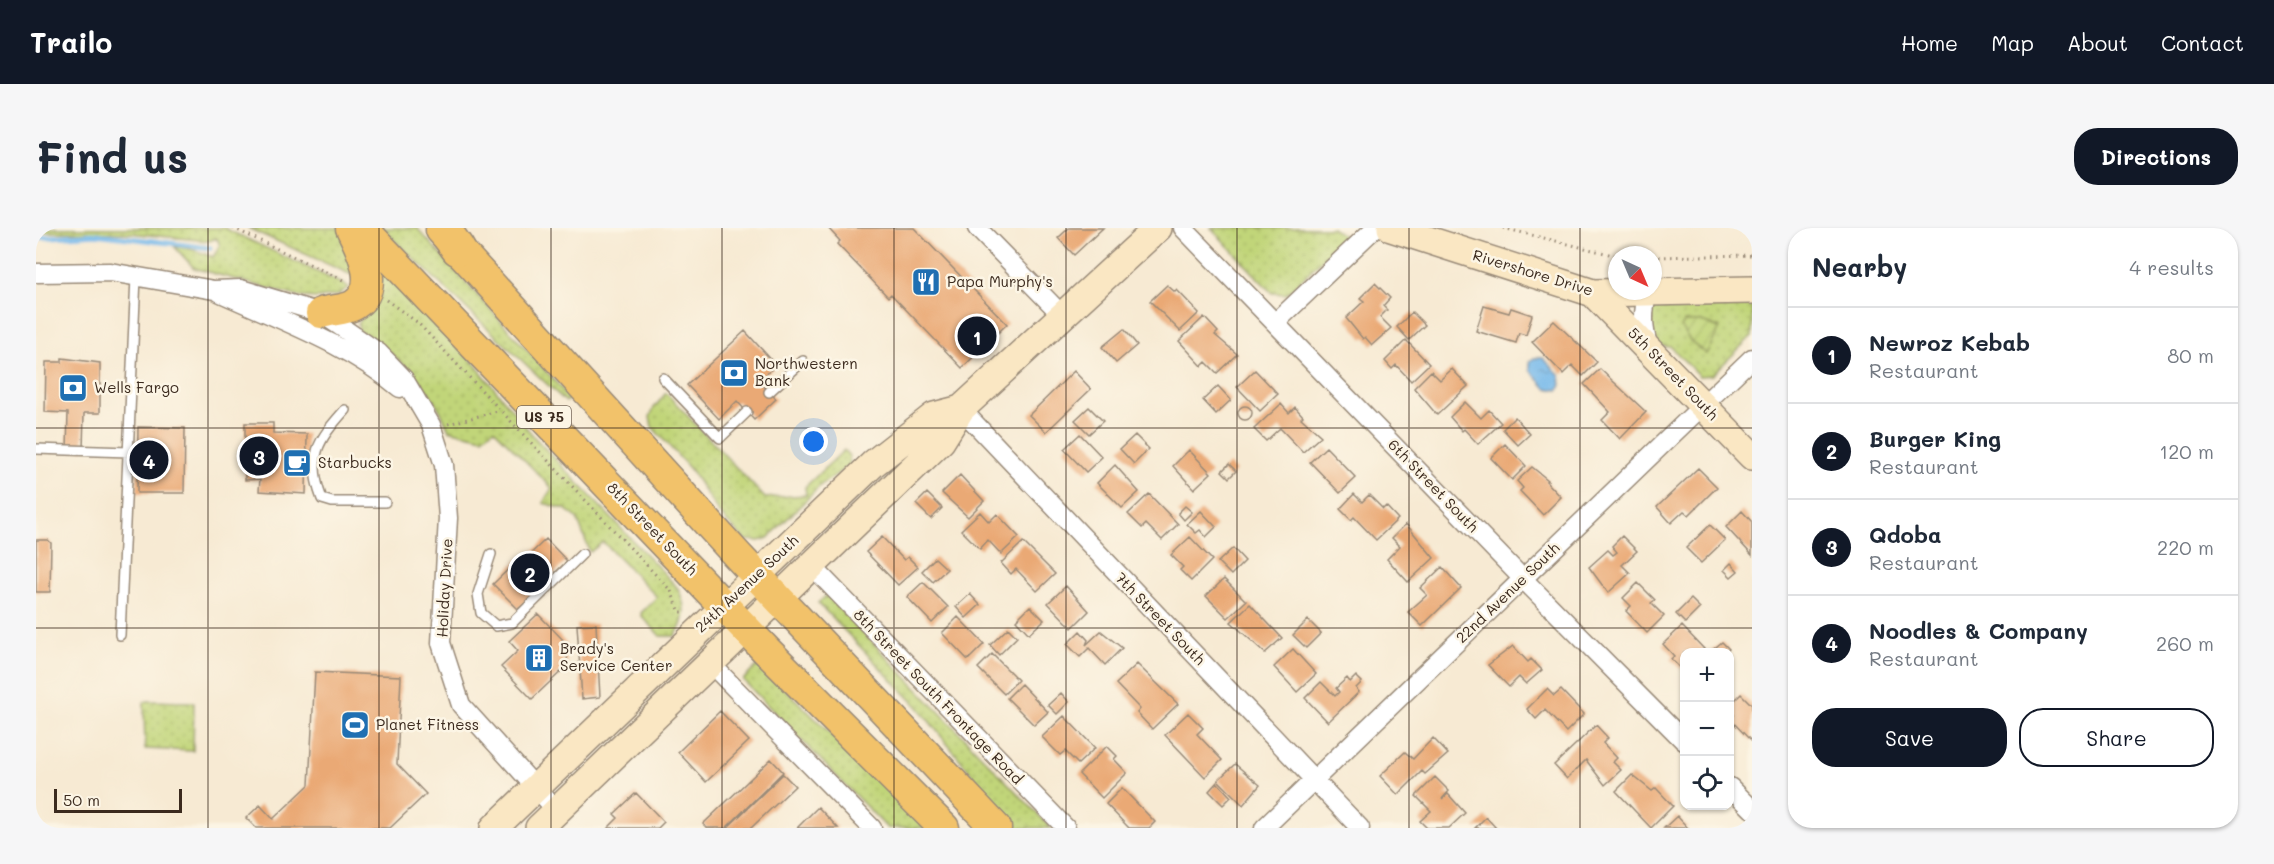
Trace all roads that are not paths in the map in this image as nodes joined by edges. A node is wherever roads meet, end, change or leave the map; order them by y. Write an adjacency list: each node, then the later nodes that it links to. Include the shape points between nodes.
1 (351, 228): 17 (main road, via 367,264 365,292 354,305)
2 (362, 228): 40 (main road, 8th Street South / US 75)
3 (977, 228): 18 (street)
4 (1158, 228): 18 (street, 24th Avenue South)
5 (1183, 228): 19 (street, 6th Street South)
6 (1375, 228): 19 (street)
7 (1391, 228): 14 (street, Rivershore Drive)
8 (447, 235): 37 (main road, US 75)
9 (36, 273): 10 (street, Holiday Drive, via 110,272)
10 (136, 277): 11 (street, Holiday Drive); 31 (lane)
11 (214, 290): 17 (street, Holiday Drive, via 241,289); 25 (street, Holiday Drive, via 330,341 364,361)
12 (1752, 290): 13 (street, Rivershore Drive)
13 (1662, 292)
14 (1593, 293): 15 (street, Rivershore Drive); 20 (street, 5th Street South)
15 (1608, 293)
16 (1646, 300): 20 (street, via 1643,329)
17 (321, 313): 25 (street, Holiday Drive, via 379,353 404,379)
18 (1062, 315): 27 (street, 24th Avenue South)
19 (1275, 322): 38 (street, 6th Street South)
20 (1650, 351): 26 (street, 5th Street South)
21 (1752, 358): 26 (street, 22nd Avenue South)
22 (803, 361): 24 (lane)
23 (663, 378): 29 (lane, via 720,438)
24 (769, 392)
25 (418, 403): 46 (street, Holiday Drive, via 431,425 444,465 448,518 441,643 461,705)
26 (1703, 405): 32 (street, 5th Street South); 38 (street, 22nd Avenue South)
27 (961, 409): 36 (street, 24th Avenue South, via 941,441); 37 (street, 24th Avenue South, via 934,416 874,463); 45 (street, 7th Street South)
28 (345, 410): 33 (lane, via 321,437 316,449 317,486 322,499)
29 (747, 412)
30 (36, 449): 31 (lane)
31 (129, 452): 42 (lane)
32 (1752, 456)
33 (385, 502)
34 (491, 554): 35 (lane, via 478,594 481,614 496,626 512,623)
35 (582, 554)
36 (811, 565): 39 (street, 24th Avenue South); 54 (street, 8th Street South Frontage Road)
37 (757, 575): 39 (main road, US 75); 40 (street, 24th Avenue South)
38 (1523, 579): 44 (street, 6th Street South); 45 (street, 22nd Avenue South)
39 (778, 597): 41 (street, 24th Avenue South); 53 (main road, US 75)
40 (725, 606): 41 (main road, 8th Street South / US 75); 46 (street, 24th Avenue South)
41 (746, 628): 43 (street, 24th Avenue South); 52 (main road, 8th Street South / US 75)
42 (120, 635)
43 (711, 663): 49 (street, 24th Avenue South); 51 (street)
44 (1680, 737)
45 (1314, 780): 55 (street, 22nd Avenue South); 56 (street, 7th Street South)
46 (535, 788): 49 (street, Holiday Drive); 50 (street, 24th Avenue South)
47 (1734, 791): 48 (street)
48 (1752, 809)
49 (548, 820)
50 (494, 828)
51 (872, 828)
52 (944, 828)
53 (996, 828)
54 (1066, 828)
55 (1264, 828)
56 (1360, 828)

